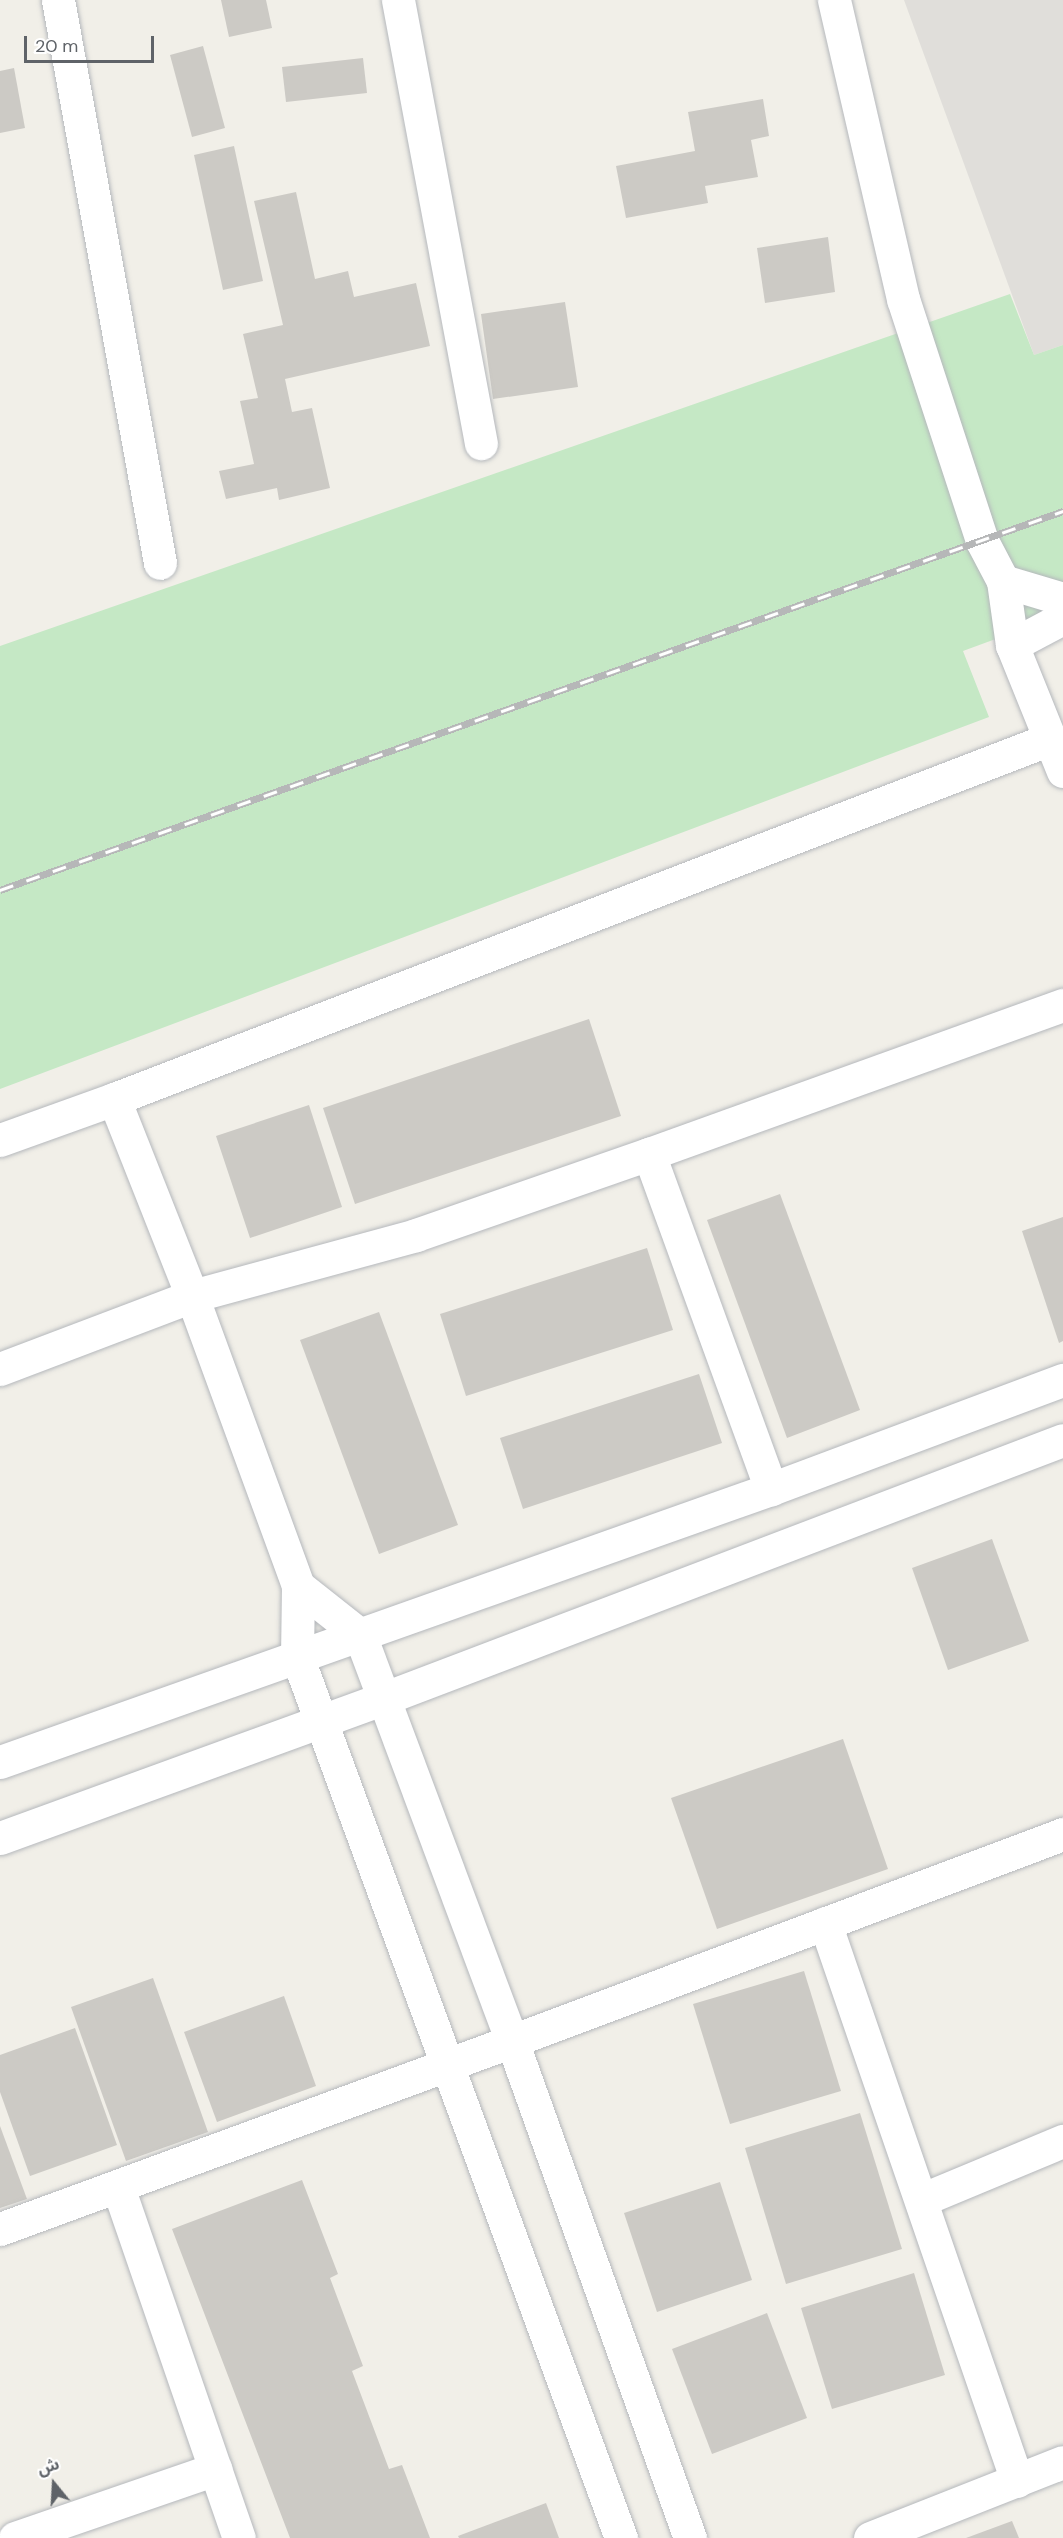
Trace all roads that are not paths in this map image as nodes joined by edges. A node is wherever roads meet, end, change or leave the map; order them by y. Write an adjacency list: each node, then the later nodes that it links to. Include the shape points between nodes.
1 (58, 0): 5 (street)
2 (398, 0): 4 (street)
3 (834, 0): 6 (street, via 903,298 982,541)
4 (481, 443)
5 (160, 563)
6 (1003, 581): 7 (street); 9 (street)
7 (1063, 599)
8 (1063, 618): 9 (street)
9 (1012, 645): 10 (street)
10 (1050, 739): 11 (street); 13 (street)
11 (1063, 771)
12 (1063, 1005): 15 (street)
13 (114, 1099): 14 (street); 16 (street)
14 (0, 1140)
15 (649, 1154): 16 (street, via 416,1235); 20 (street)
16 (192, 1296): 17 (street); 21 (street)
17 (0, 1369)
18 (1063, 1380): 20 (street)
19 (1063, 1440): 24 (street)
20 (771, 1489): 22 (street)
21 (298, 1586): 22 (street); 23 (street)
22 (360, 1635): 23 (street); 24 (street)
23 (297, 1656): 25 (street); 26 (street)
24 (385, 1698): 25 (street); 30 (street)
25 (322, 1720): 28 (street); 31 (street)
26 (0, 1762)
27 (1063, 1833): 29 (street)
28 (0, 1838)
29 (825, 1923): 30 (street); 34 (street)
30 (512, 2041): 31 (street); 42 (street)
31 (449, 2064): 33 (street); 41 (street)
32 (1063, 2141): 34 (street)
33 (118, 2187): 35 (street); 37 (street)
34 (921, 2200): 38 (street)
35 (0, 2229)
36 (1063, 2462): 38 (street)
37 (215, 2469): 39 (street); 40 (street)
38 (1017, 2481): 43 (street)
39 (15, 2538)
40 (239, 2538)
41 (621, 2538)
42 (690, 2538)
43 (870, 2538)

